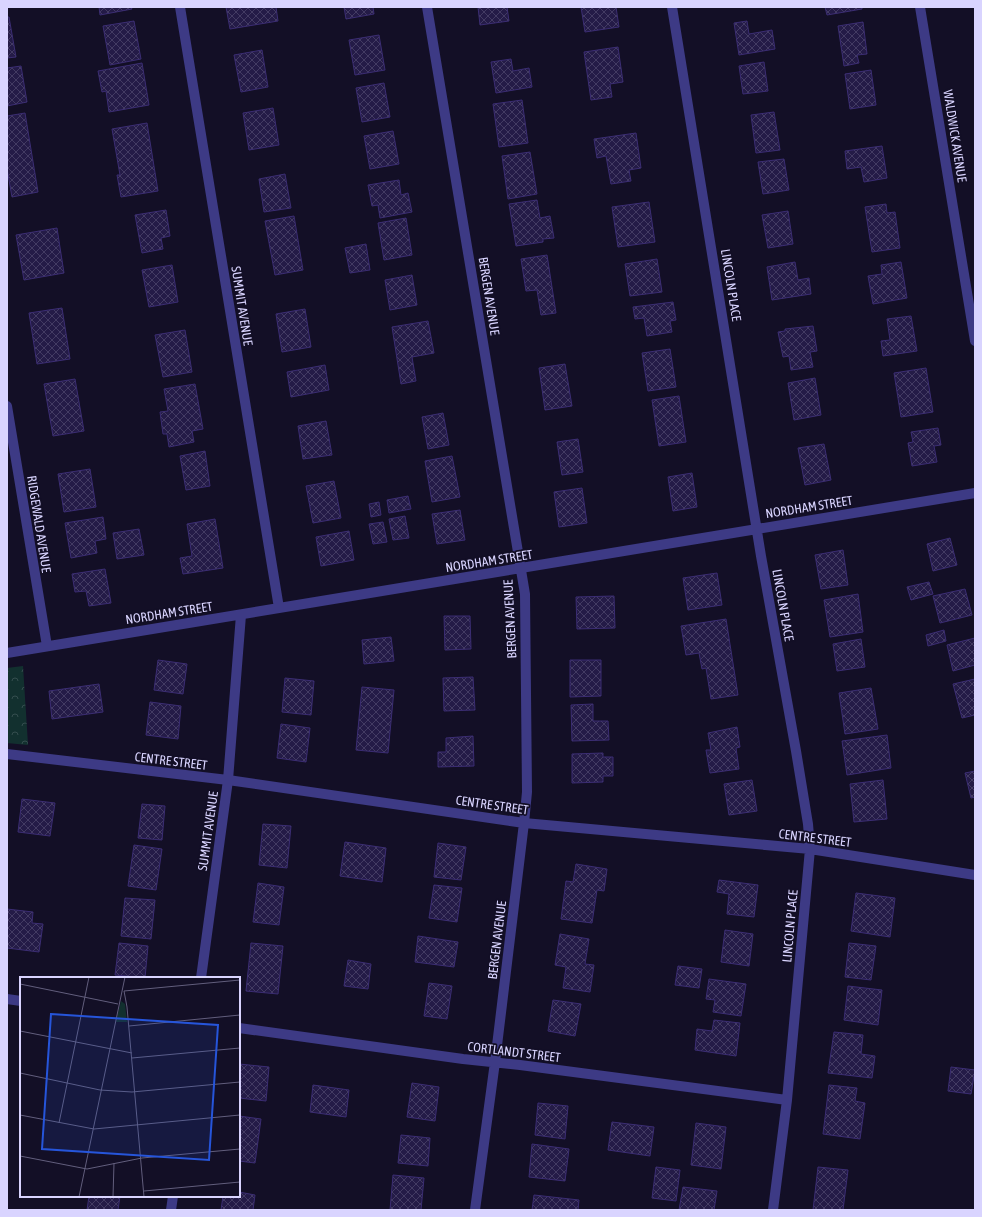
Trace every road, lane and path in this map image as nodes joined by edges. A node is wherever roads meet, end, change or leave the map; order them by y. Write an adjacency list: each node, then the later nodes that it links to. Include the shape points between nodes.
1 (180, 7): 10 (street, SUMMIT AVENUE)
2 (427, 7): 9 (street, BERGEN AVENUE)
3 (672, 7): 8 (street, LINCOLN PLACE)
4 (920, 7): 5 (street, WALDWICK AVENUE)
5 (975, 341)
6 (7, 406): 12 (street, RIDGEWALD AVENUE)
7 (975, 493): 8 (street, NORDHAM STREET)
8 (757, 529): 9 (street, NORDHAM STREET); 17 (street, LINCOLN PLACE, via 808,824)
9 (521, 568): 10 (street, NORDHAM STREET); 16 (street, BERGEN AVENUE, via 525,594 527,792)
10 (279, 608): 11 (street, NORDHAM STREET)
11 (241, 615): 12 (street, NORDHAM STREET); 15 (street, SUMMIT AVENUE)
12 (47, 646): 13 (street, NORDHAM STREET)
13 (7, 653)
14 (7, 754): 15 (street, CENTRE STREET)
15 (228, 780): 16 (street, CENTRE STREET); 19 (street, SUMMIT AVENUE)
16 (524, 823): 17 (street, CENTRE STREET); 23 (street, BERGEN AVENUE)
17 (810, 849): 18 (street, CENTRE STREET); 24 (street, LINCOLN PLACE)
18 (975, 875)
19 (201, 977)
20 (7, 999): 21 (street)
21 (20, 1000)
22 (240, 1028): 23 (street, CORTLANDT STREET)
23 (495, 1062): 24 (street, CORTLANDT STREET); 27 (street, BERGEN AVENUE)
24 (787, 1100): 28 (street, LINCOLN PLACE)
25 (173, 1197): 26 (street)
26 (171, 1210)
27 (475, 1210)
28 (773, 1210)

